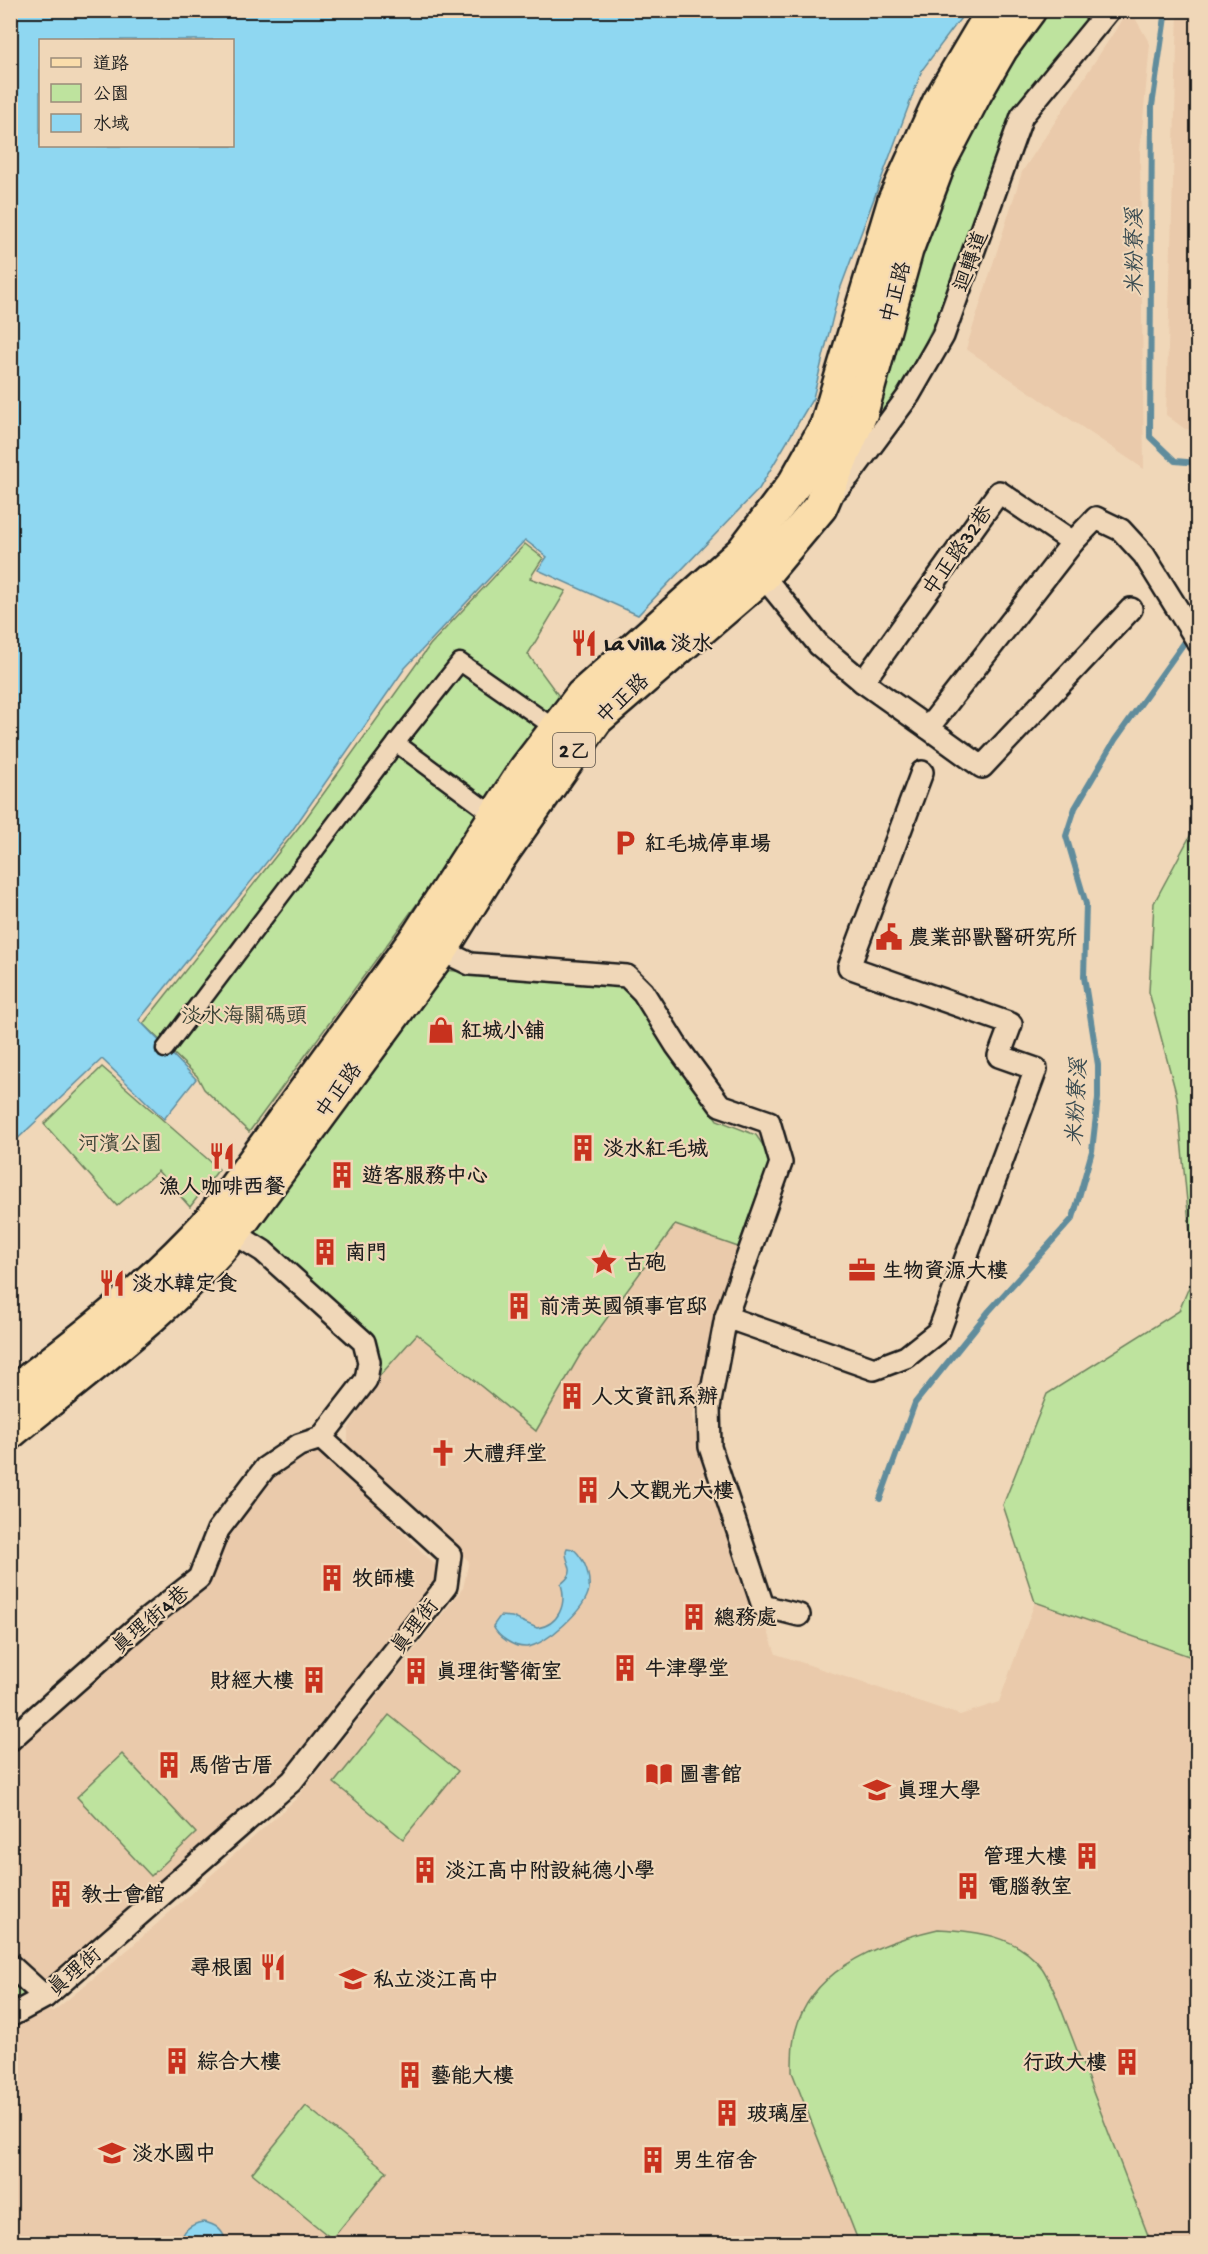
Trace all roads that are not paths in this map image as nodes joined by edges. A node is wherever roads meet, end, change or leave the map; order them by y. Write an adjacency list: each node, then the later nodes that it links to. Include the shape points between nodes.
1 (994, 10): 6 (main road, 中正路 / 2乙, via 939,103 895,200 827,426)
2 (1029, 10): 4 (main road, 中正路 / 2乙, via 996,57 939,162 906,250 861,412)
3 (1108, 10): 4 (street, 迴轉道, via 1022,116 943,336 909,395 849,476)
4 (820, 507): 6 (main road, 中正路 / 2乙)
5 (1073, 542): 8 (street, via 1096,518 1121,530 1144,555); 9 (street, 中正路32巷, via 999,492); 11 (street)
6 (753, 564): 9 (street, via 819,645); 14 (main road, 中正路 / 2乙, via 582,696 526,769); 15 (main road, 中正路 / 2乙, via 596,720 497,860)
7 (1131, 609): 11 (street, via 982,767)
8 (1197, 642)
9 (863, 682): 11 (street)
10 (546, 722): 12 (street, via 460,662)
11 (928, 728)
12 (396, 742): 14 (street); 16 (street)
13 (922, 771): 18 (street, via 849,967 1011,1024 999,1056 1036,1069 939,1331 906,1357 874,1369)
14 (496, 817): 17 (main road, 中正路 / 2乙)
15 (441, 950): 17 (main road, 中正路 / 2乙); 18 (street, via 470,964 627,976 643,992 720,1105 769,1122 781,1163)
16 (165, 1049)
17 (223, 1226): 19 (main road, 中正路 / 2乙, via 185,1249 137,1295); 20 (main road, 中正路 / 2乙, via 206,1266 154,1314); 21 (street, via 263,1251 364,1342 369,1362 366,1380)
18 (726, 1317): 22 (street, via 709,1407 710,1447 763,1606)
19 (10, 1395)
20 (10, 1432)
21 (321, 1438): 23 (street, 真理街4巷, via 299,1445 266,1468 218,1530 199,1578); 25 (street, 真理街, via 450,1555 446,1586 292,1781)
22 (799, 1615)
23 (10, 1740)
24 (10, 1965): 25 (street)
25 (45, 1997): 26 (street, 真理街)
26 (10, 2016)

